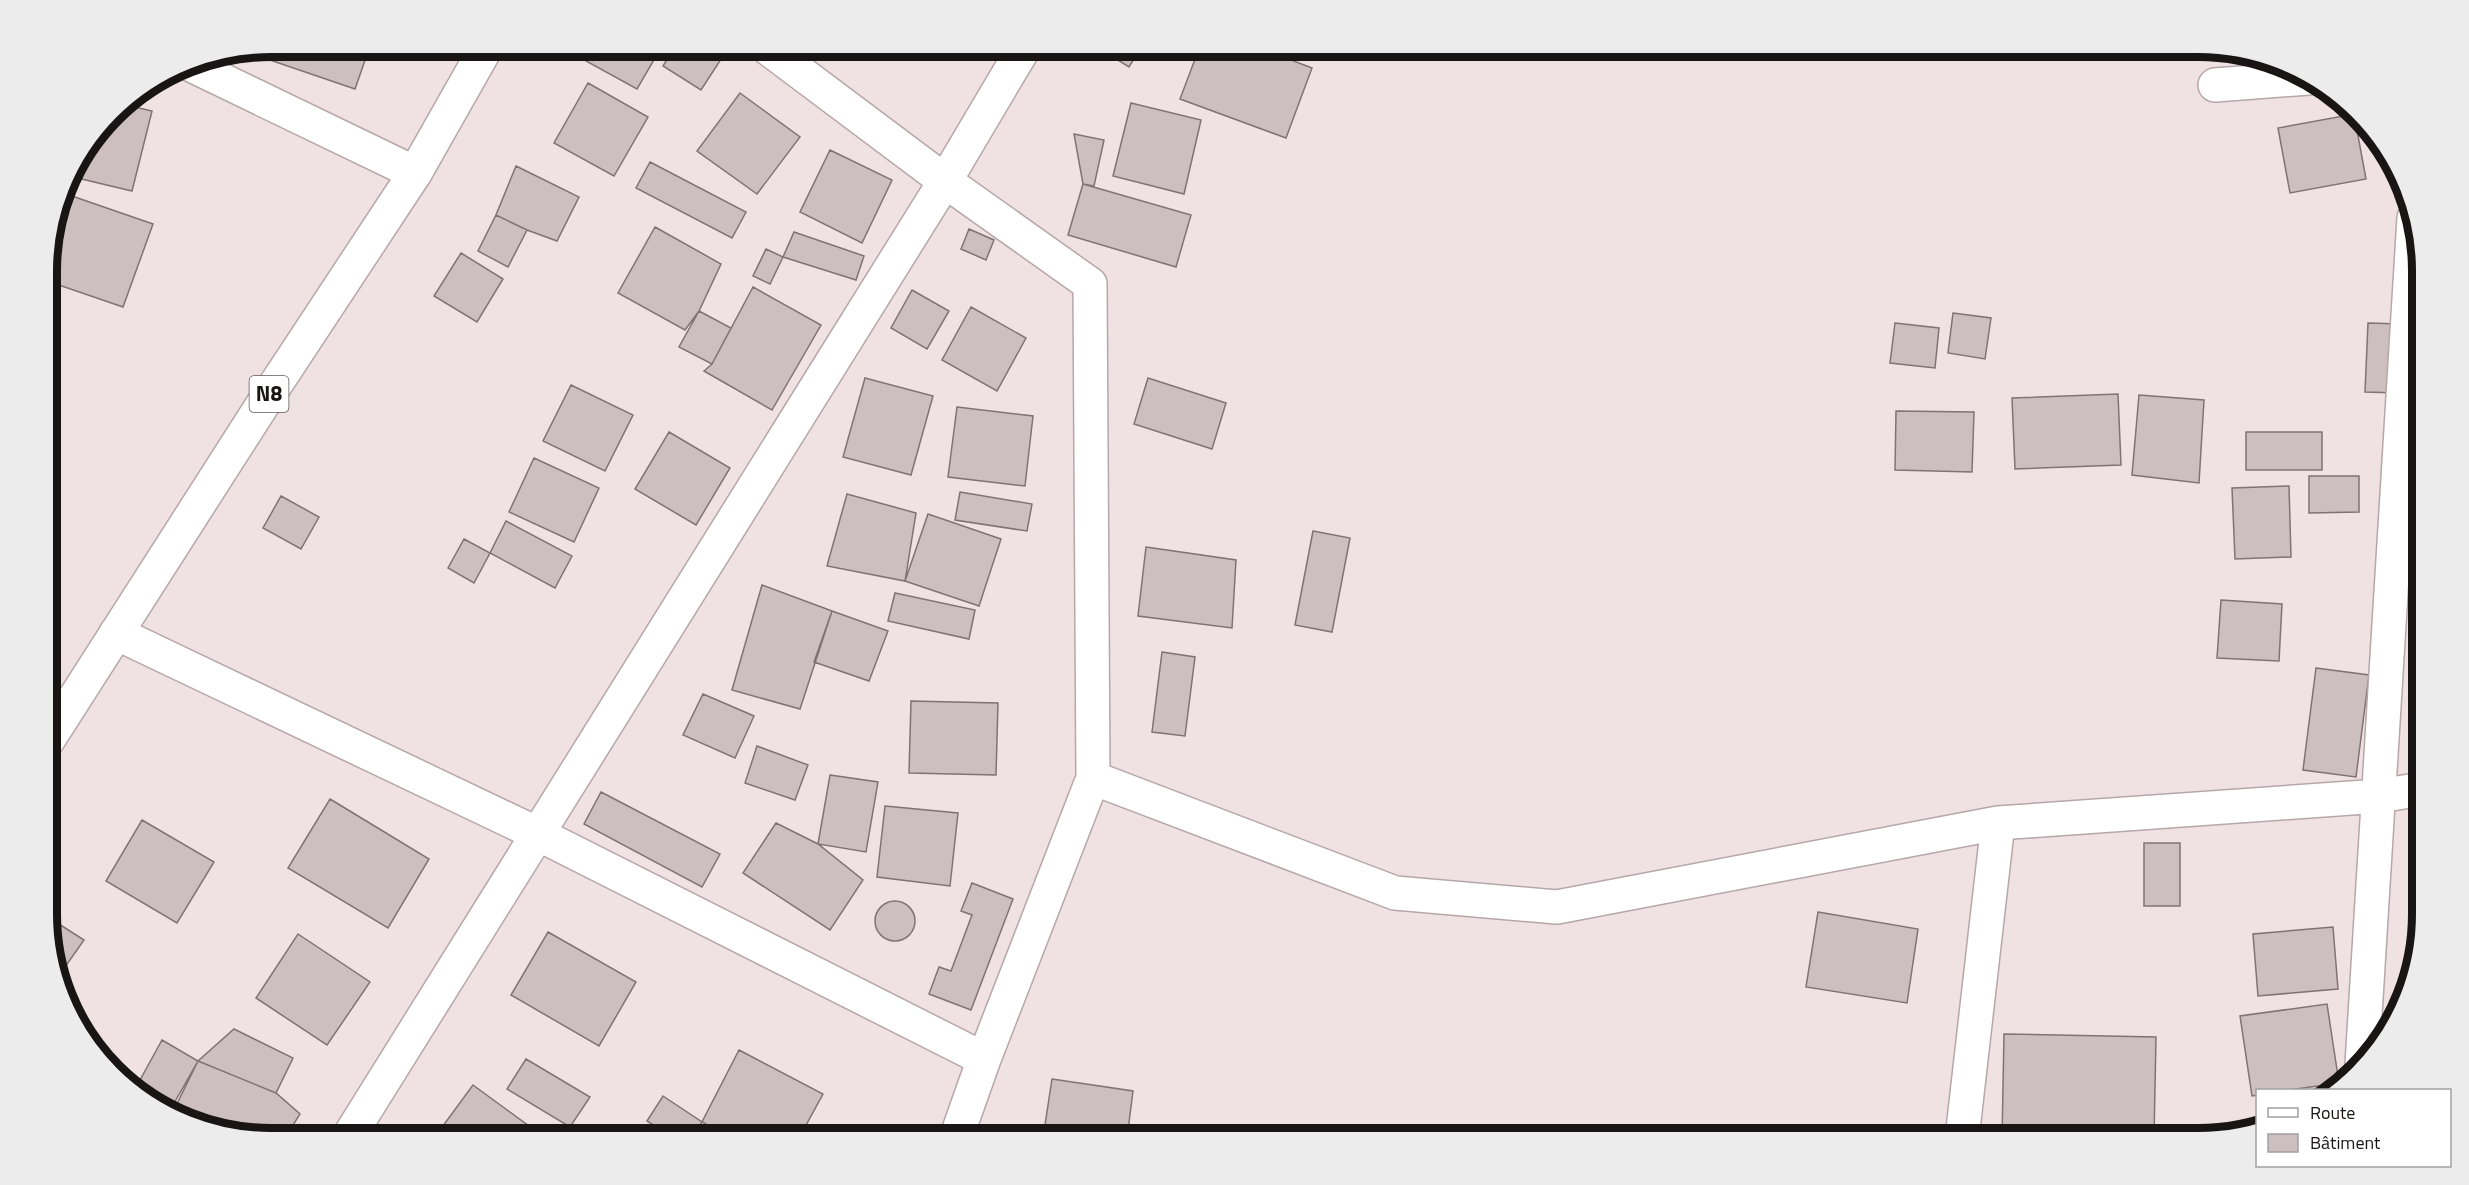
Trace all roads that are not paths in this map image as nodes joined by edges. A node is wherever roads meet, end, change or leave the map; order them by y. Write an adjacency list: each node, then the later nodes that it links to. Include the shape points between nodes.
1 (481, 57): 7 (street, N8)
2 (780, 57): 8 (street)
3 (1018, 57): 8 (street)
4 (199, 69): 7 (street)
5 (2293, 79): 6 (street)
6 (2215, 85)
7 (415, 173): 10 (street, N8)
8 (945, 181): 12 (street, via 1090,284); 16 (street)
9 (2412, 255): 14 (street)
10 (116, 633): 11 (street, N8); 16 (street)
11 (57, 726)
12 (1093, 778): 15 (street, via 1395,893 1557,907); 18 (street)
13 (2412, 791): 14 (street)
14 (2379, 796): 15 (street); 17 (street)
15 (1998, 823): 21 (street)
16 (538, 834): 18 (street); 19 (street)
17 (2363, 1050)
18 (984, 1059): 20 (street)
19 (354, 1128)
20 (960, 1128)
21 (1963, 1128)

